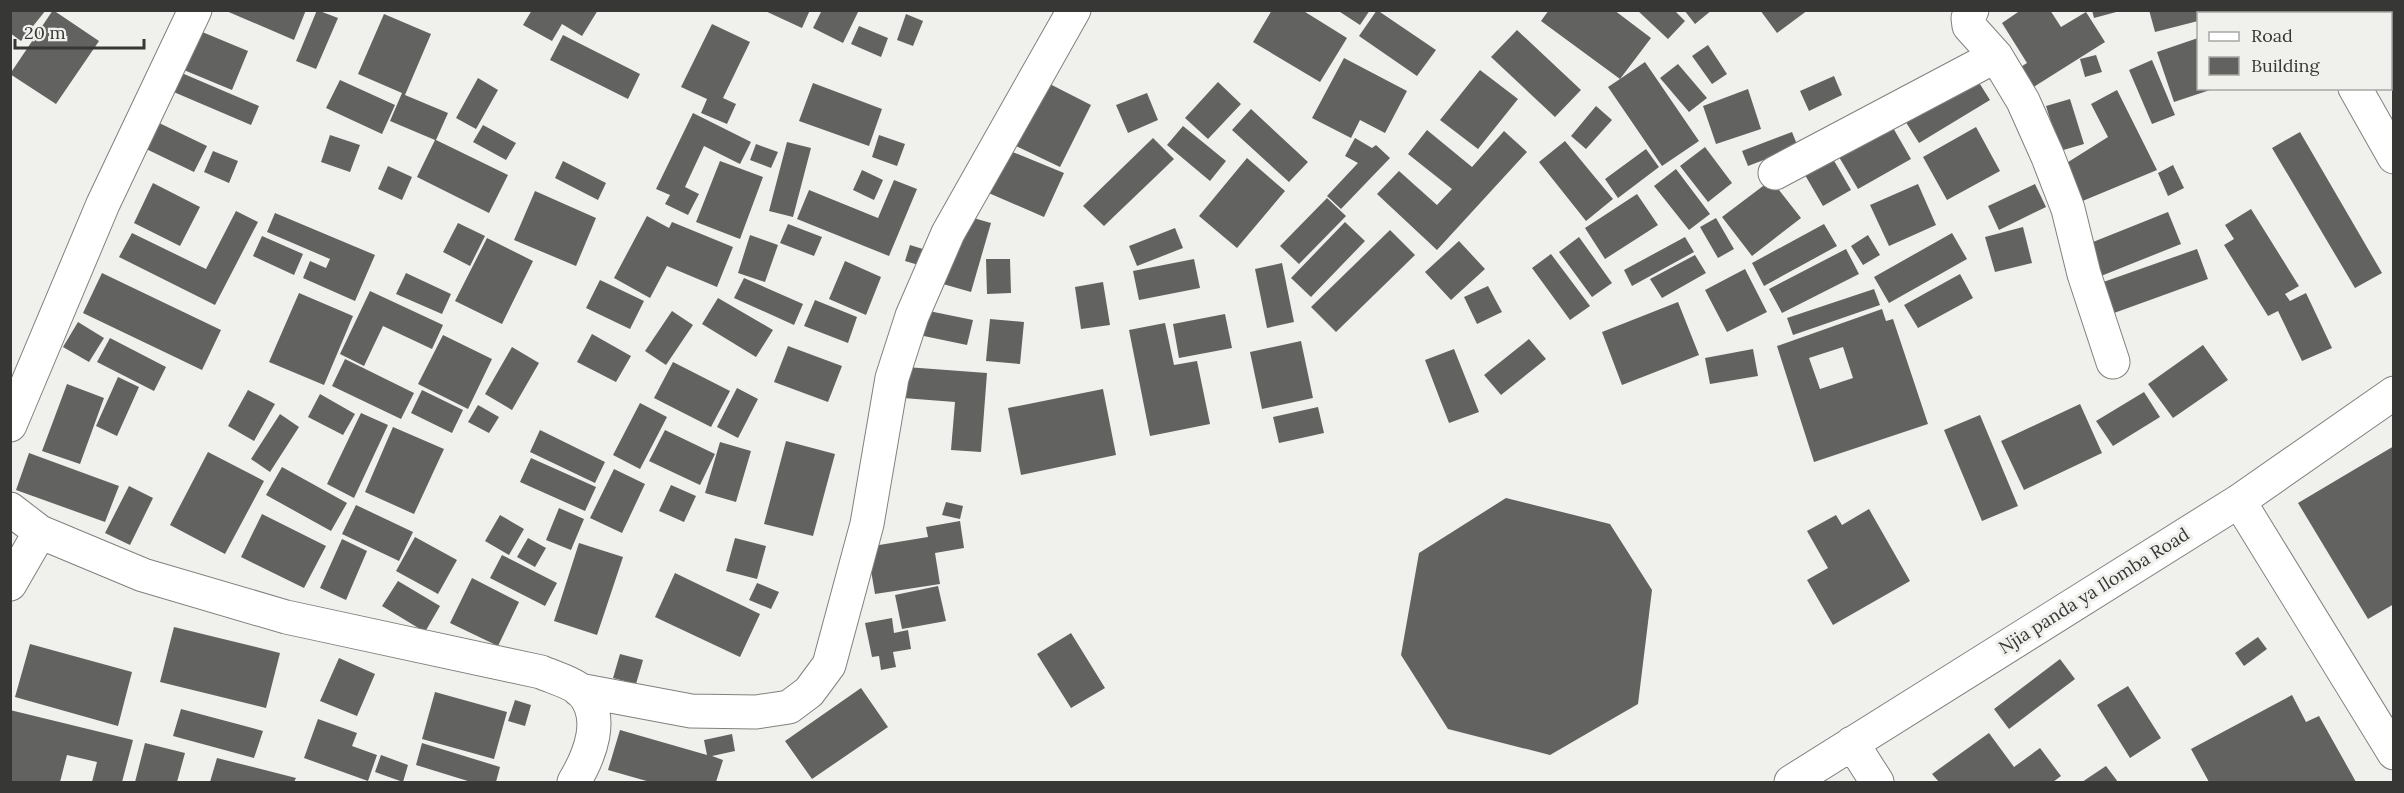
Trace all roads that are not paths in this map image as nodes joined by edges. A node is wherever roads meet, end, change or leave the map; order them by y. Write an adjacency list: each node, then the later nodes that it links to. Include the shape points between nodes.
1 (195, 10): 10 (street, via 103,204)
2 (1074, 10): 15 (street, via 948,233 912,316 892,378 867,524 829,664 809,692 789,707 756,712 690,711)
3 (1972, 10): 4 (street, via 1969,26)
4 (1996, 56): 7 (street); 8 (street, via 2023,101 2048,157 2068,209 2084,274)
5 (2356, 90): 6 (street)
6 (2394, 157)
7 (1775, 173)
8 (2114, 362)
9 (2394, 393): 11 (street, Njia panda ya Ilomba Road)
10 (10, 425)
11 (2239, 501): 16 (street, Njia panda ya Ilomba Road); 17 (street)
12 (10, 508): 13 (street)
13 (40, 532): 14 (street); 15 (street, via 154,578 286,617 541,672)
14 (10, 584)
15 (579, 690): 18 (street, via 590,706 594,723 588,759)
16 (1852, 743): 19 (street, Njia panda ya Ilomba Road); 20 (street)
17 (2394, 753)
18 (574, 783)
19 (1791, 783)
20 (1877, 783)

